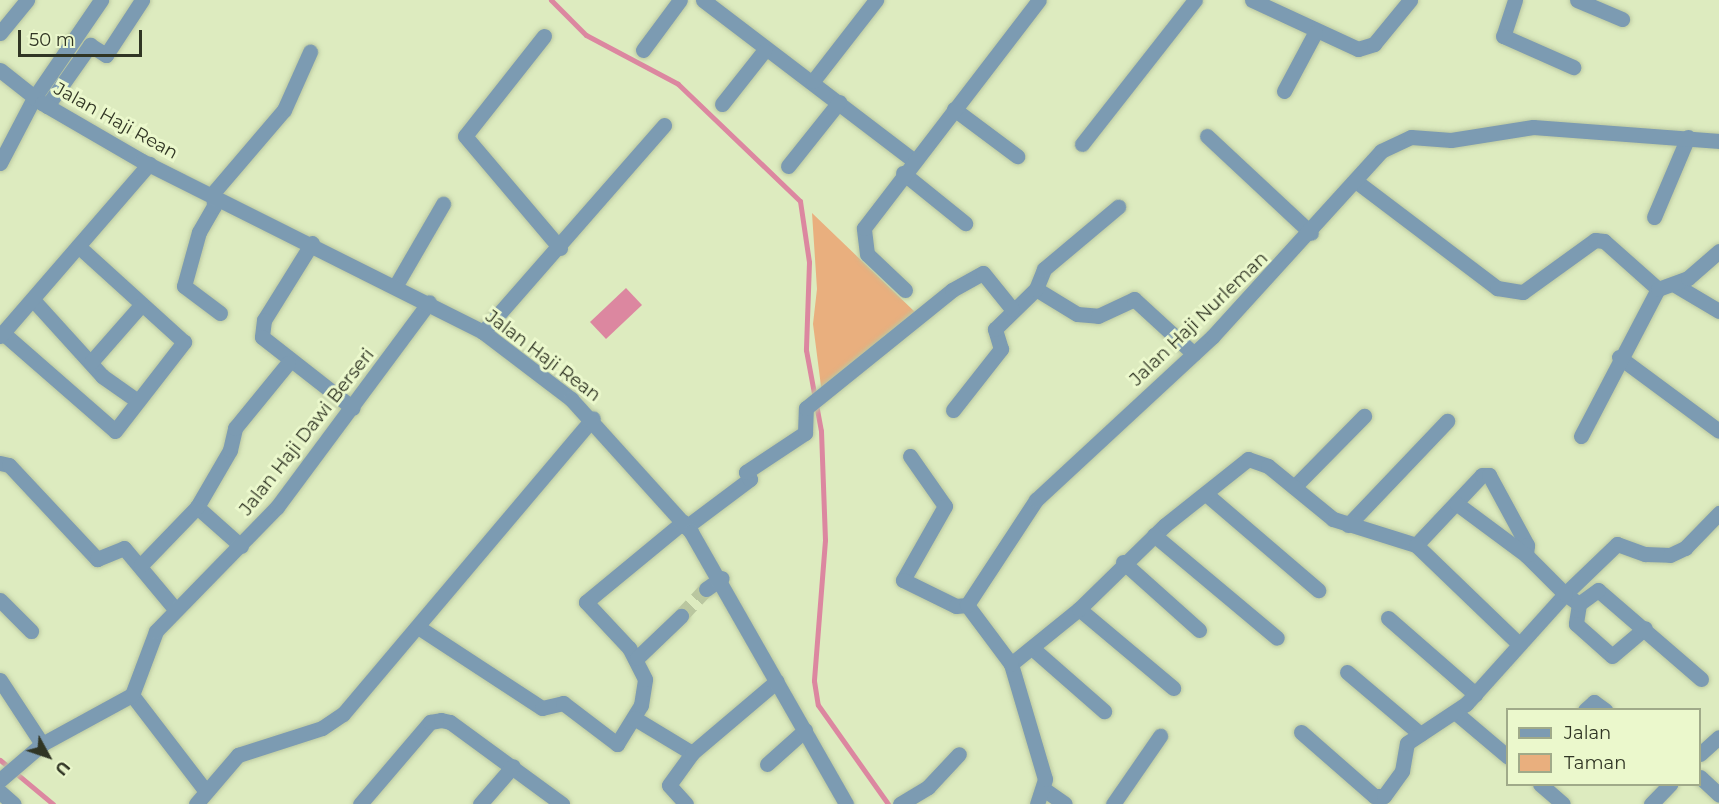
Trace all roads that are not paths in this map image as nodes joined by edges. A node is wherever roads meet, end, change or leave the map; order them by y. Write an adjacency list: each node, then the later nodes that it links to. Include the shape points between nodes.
1 (27, 0): 14 (street)
2 (101, 0): 24 (street)
3 (142, 0): 24 (street, via 106,55 90,45)
4 (680, 0): 17 (street)
5 (876, 0): 22 (street)
6 (1039, 0): 27 (street)
7 (1195, 0): 32 (street)
8 (1252, 0): 15 (street)
9 (1410, 0): 15 (street, via 1366,48)
10 (1515, 0): 20 (street, via 1503,36)
11 (1577, 0): 13 (street)
12 (713, 3): 18 (street)
13 (1622, 19)
14 (0, 33)
15 (1315, 33): 23 (street)
16 (544, 36): 48 (street, via 465,136 532,209)
17 (643, 50)
18 (764, 51): 22 (street); 26 (street)
19 (310, 52): 40 (street, via 284,110)
20 (1574, 67)
21 (2, 75): 24 (street, Jalan Haji Rean)
22 (813, 81): 25 (street)
23 (1284, 91)
24 (40, 102): 35 (street); 36 (street, Jalan Haji Rean)
25 (839, 102): 34 (street); 37 (street)
26 (722, 104)
27 (954, 109): 33 (street); 34 (street)
28 (664, 125): 48 (street)
29 (1207, 136): 45 (street)
30 (1688, 137): 31 (street, Jalan Haji Nurleman); 39 (street, Jalan Haji Nurleman, via 1533,127 1451,140 1411,137 1382,152); 43 (street)
31 (1719, 141)
32 (1082, 144)
33 (1017, 156)
34 (913, 160): 38 (street)
35 (0, 163)
36 (149, 164): 40 (street, Jalan Haji Rean); 47 (street)
37 (788, 166)
38 (903, 172): 44 (street); 54 (street, via 862,236 867,254)
39 (1357, 182): 45 (street, Jalan Haji Nurleman); 53 (street, via 1510,292 1523,292 1595,240 1604,241)
40 (213, 193): 46 (street, Jalan Haji Rean); 60 (street, via 214,206 183,281)
41 (444, 204): 50 (street)
42 (1118, 207): 52 (street, via 1044,269)
43 (1654, 217)
44 (965, 223)
45 (1311, 233): 63 (street, Jalan Haji Nurleman)
46 (312, 243): 50 (street, Jalan Haji Rean); 66 (street, via 262,327 262,337)
47 (78, 246): 55 (street); 57 (street)
48 (560, 248): 61 (street)
49 (1719, 251): 51 (street)
50 (396, 285): 56 (street, Jalan Haji Rean)
51 (1675, 285): 53 (street); 59 (street)
52 (1036, 289): 58 (street); 63 (street, via 1077,314 1098,316 1134,299)
53 (1658, 289): 64 (street)
54 (905, 290)
55 (35, 302): 62 (street); 65 (street)
56 (429, 302): 61 (street, Jalan Haji Rean); 68 (street, Jalan Haji Dawi Berseri)
57 (141, 304): 65 (street); 67 (street, via 184,342)
58 (1012, 309): 69 (street, via 995,329 1001,349); 82 (street, via 979,273 806,408 805,433 746,472 750,479)
59 (1719, 311)
60 (220, 313)
61 (483, 332): 71 (street, Jalan Haji Rean)
62 (2, 335): 67 (street, via 113,432)
63 (1194, 354): 96 (street, Jalan Haji Nurleman, via 1036,500)
64 (1619, 357): 73 (street); 74 (street)
65 (91, 362): 67 (street)
66 (288, 363): 68 (street); 80 (street, via 236,428 230,450)
67 (136, 400)
68 (353, 408): 86 (street, Jalan Haji Dawi Berseri)
69 (952, 410)
70 (1364, 416): 77 (street)
71 (593, 418): 82 (street, Jalan Haji Rean); 101 (street)
72 (1447, 421): 83 (street)
73 (1719, 431)
74 (1581, 436)
75 (910, 456): 96 (street, via 945,506 903,580 956,606)
76 (0, 463): 89 (street, via 9,465 97,558 121,546)
77 (1294, 488): 78 (street, via 1268,466 1248,459); 83 (street)
78 (1206, 494): 84 (street); 92 (street)
79 (1457, 504): 85 (street); 87 (street); 87 (street, via 1482,476 1494,478 1527,545)
80 (196, 507): 86 (street); 89 (street)
81 (1719, 513): 93 (street, via 1684,548 1670,555 1645,554 1617,544)
82 (685, 525): 90 (street, Jalan Haji Rean); 108 (street, via 586,602)
83 (1348, 525): 85 (street)
84 (1154, 535): 88 (street); 105 (street)
85 (1416, 545): 106 (street)
86 (241, 546): 97 (street, Jalan Haji Dawi Berseri)
87 (1526, 555): 93 (street)
88 (1123, 562): 98 (street); 103 (street)
89 (141, 565): 97 (street)
90 (722, 578): 91 (street); 113 (street, Jalan Haji Rean)
91 (706, 589)
92 (1318, 590)
93 (1565, 594): 95 (street); 106 (street)
94 (1, 601): 104 (street)
95 (1579, 604): 102 (street, via 1598,590); 102 (street, via 1576,624 1612,656)
96 (967, 605): 109 (street)
97 (175, 609): 116 (street, Jalan Haji Dawi Berseri, via 150,641)
98 (1079, 609): 107 (street); 114 (street)
99 (681, 616): 108 (street)
100 (1388, 618): 115 (street)
101 (418, 627): 121 (street, via 542,708 563,703 617,744); 138 (street, via 343,714 322,728 238,755)
102 (1645, 628): 111 (street)
103 (1199, 630)
104 (32, 631)
105 (1277, 638)
106 (1519, 644): 115 (street)
107 (1032, 648): 109 (street); 119 (street)
108 (637, 658): 121 (street, via 645,679)
109 (1011, 664): 139 (street)
110 (1347, 672): 124 (street)
111 (1701, 679)
112 (0, 680): 127 (street)
113 (777, 681): 122 (street, Jalan Haji Rean); 128 (street)
114 (1173, 688)
115 (1475, 694): 120 (street)
116 (132, 695): 127 (street); 138 (street)
117 (1587, 708): 118 (street, via 1594,702)
118 (1602, 708)
119 (1104, 711)
120 (1456, 713): 124 (street); 131 (street)
121 (634, 718): 128 (street)
122 (805, 730): 132 (street); 148 (street, Jalan Haji Rean)
123 (1300, 732): 124 (street, via 1379,798 1402,771 1407,743)
124 (1420, 734)
125 (1160, 736): 152 (street)
126 (1719, 737): 129 (street)
127 (42, 744): 134 (street)
128 (692, 753): 147 (street, via 669,785)
129 (1701, 753)
130 (959, 754): 149 (street, via 928,787)
131 (1506, 755)
132 (767, 764)
133 (513, 766): 144 (street, via 450,722 430,722); 145 (street); 146 (street)
134 (3, 777)
135 (1701, 778): 141 (street)
136 (1542, 786): 153 (street)
137 (1668, 786): 154 (street)
138 (205, 790): 143 (street)
139 (1046, 790): 150 (street); 151 (street)
140 (0, 792): 142 (street)
141 (1719, 795)
142 (14, 804)
143 (196, 804)
144 (360, 804)
145 (480, 804)
146 (562, 804)
147 (686, 804)
148 (846, 804)
149 (900, 804)
150 (1037, 804)
151 (1065, 804)
152 (1113, 804)
153 (1563, 804)
154 (1651, 804)

